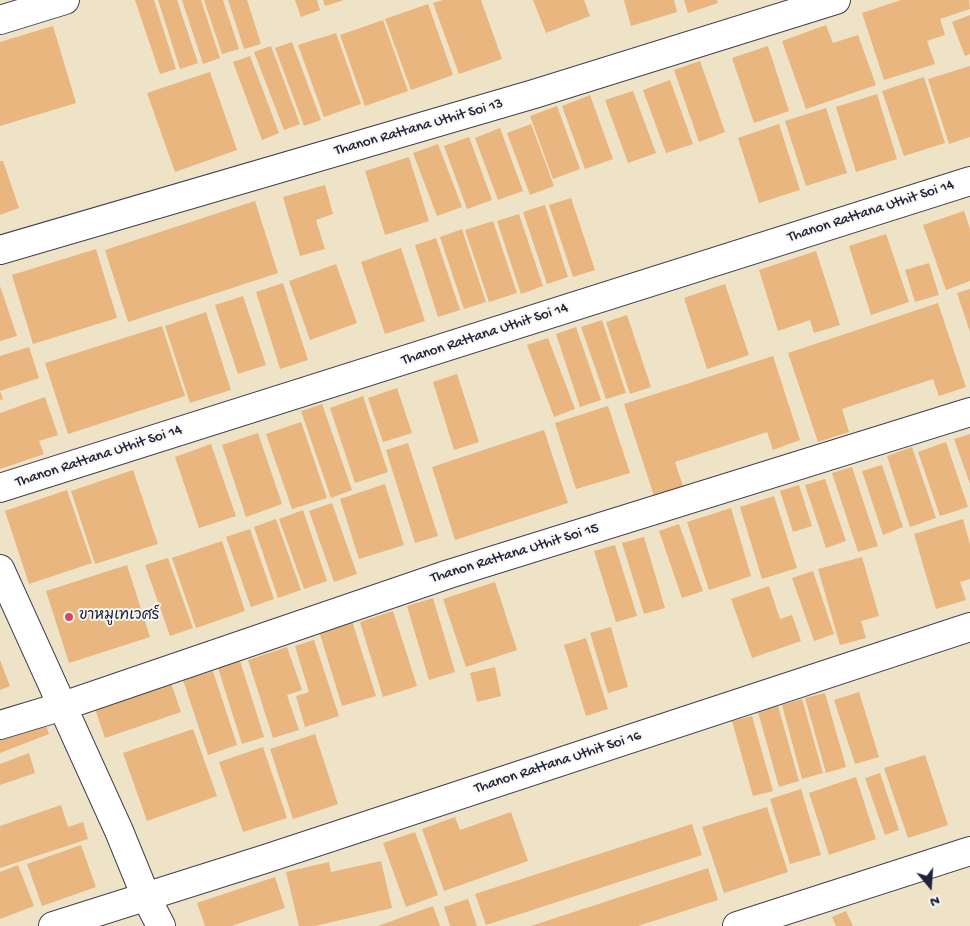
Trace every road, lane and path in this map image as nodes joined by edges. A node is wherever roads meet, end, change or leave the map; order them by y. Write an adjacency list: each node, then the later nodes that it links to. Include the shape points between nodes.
1 (65, 0): 3 (street)
2 (836, 0): 5 (street, Thanon Rattana Uthit Soi 13, via 534,94)
3 (0, 20)
4 (970, 181): 7 (street, Thanon Rattana Uthit Soi 14)
5 (0, 250)
6 (970, 412): 10 (street, Thanon Rattana Uthit Soi 15, via 449,574)
7 (0, 488)
8 (0, 569): 10 (street)
9 (970, 627): 13 (street, Thanon Rattana Uthit Soi 16)
10 (63, 706): 11 (street, Thanon Rattana Uthit Soi 15); 13 (street)
11 (0, 725)
12 (970, 851): 16 (street)
13 (146, 897): 14 (street, Thanon Rattana Uthit Soi 16); 15 (street)
14 (53, 926)
15 (161, 926)
16 (737, 926)

